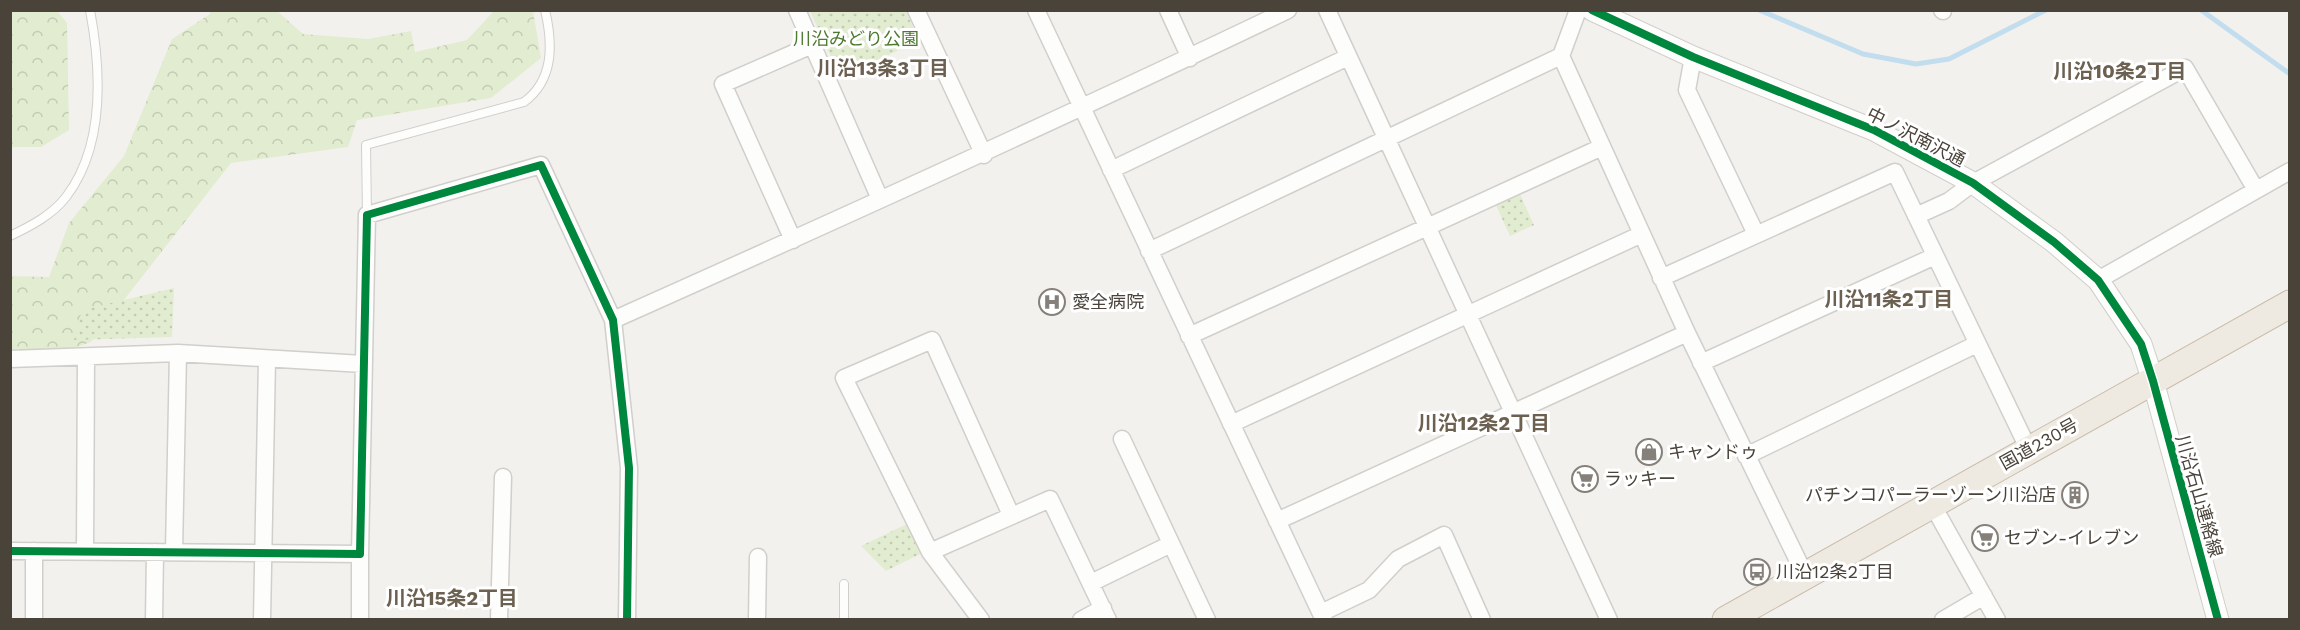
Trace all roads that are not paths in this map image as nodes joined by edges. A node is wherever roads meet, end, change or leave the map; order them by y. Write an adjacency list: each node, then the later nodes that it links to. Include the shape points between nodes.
1 (90, 10): 30 (lane, via 97,72 94,133 84,163 66,197 38,223)
2 (545, 10): 25 (lane, via 551,55 538,92 524,102 366,146)
3 (797, 10): 11 (street)
4 (916, 10): 19 (street)
5 (1036, 10): 16 (street)
6 (1168, 10): 15 (street)
7 (1288, 10): 15 (street)
8 (1327, 10): 13 (street)
9 (1578, 10): 12 (street)
10 (1592, 10): 14 (street, 中ノ沢南沢通)
11 (812, 45): 24 (street); 31 (street, via 723,84)
12 (1560, 56): 17 (street); 18 (street)
13 (1348, 57): 17 (street); 20 (street)
14 (1693, 57): 22 (street, 中ノ沢南沢通, via 1874,130); 29 (street, via 1687,90)
15 (1190, 58): 16 (street)
16 (1082, 109): 19 (street); 20 (street)
17 (1386, 139): 27 (street); 32 (street)
18 (1602, 147): 27 (street); 28 (street)
19 (984, 155): 24 (street)
20 (1111, 170): 32 (street)
21 (2289, 171): 23 (street)
22 (1973, 183): 23 (street, via 2185,68); 26 (street, via 1949,201); 35 (street, 中ノ沢南沢通, via 2054,242)
23 (2256, 190): 35 (street)
24 (880, 199): 31 (street)
25 (367, 215): 38 (street, via 541,165); 47 (street)
26 (1917, 216): 29 (street, via 1895,172); 33 (street)
27 (1427, 227): 37 (street); 40 (street)
28 (1642, 234): 34 (street); 37 (street)
29 (1756, 234): 34 (street)
30 (10, 236)
31 (793, 240): 38 (street)
32 (1149, 251): 40 (street)
33 (1935, 256): 41 (street); 46 (street)
34 (1661, 278): 39 (street)
35 (2098, 280): 48 (street, 中ノ沢南沢通, via 2141,344)
36 (2289, 304): 48 (highway, 国道230号)
37 (1467, 316): 49 (street); 50 (street)
38 (613, 321): 80 (street, via 628,468)
39 (1687, 333): 46 (street); 49 (street)
40 (1189, 336): 50 (street)
41 (1977, 344): 52 (street); 53 (street)
42 (178, 353): 43 (street); 44 (street); 63 (street)
43 (86, 357): 45 (street); 61 (street)
44 (267, 358): 47 (street); 65 (street)
45 (10, 359)
46 (1701, 363): 53 (street)
47 (363, 364): 66 (street)
48 (2153, 381): 52 (highway, 国道230号); 90 (street, 川沿石山連絡線)
49 (1512, 411): 57 (street); 87 (street)
50 (1231, 424): 57 (street)
51 (1122, 439): 58 (street)
52 (2029, 450): 55 (highway, 国道230号)
53 (1746, 456): 68 (street)
54 (503, 477): 79 (street)
55 (1932, 504): 68 (highway, 国道230号); 71 (street)
56 (1011, 514): 64 (street); 64 (street, via 932,340 844,378); 69 (street, via 1050,499)
57 (1277, 521): 73 (street)
58 (1171, 544): 69 (street); 85 (street)
59 (10, 551): 60 (street)
60 (34, 551): 61 (street); 75 (street)
61 (85, 552): 62 (street)
62 (155, 552): 63 (street); 76 (street)
63 (174, 552): 65 (street)
64 (930, 552): 83 (street)
65 (264, 553): 66 (street); 77 (street)
66 (360, 554): 78 (street)
67 (758, 557): 81 (street)
68 (1805, 575): 74 (highway, 国道230号)
69 (1090, 583): 72 (street)
70 (844, 585): 82 (lane)
71 (1984, 596): 88 (street); 89 (street)
72 (1105, 614): 84 (street)
73 (1323, 616): 86 (street, via 1369,590 1398,559 1444,535)
74 (1729, 619)
75 (34, 620)
76 (154, 620)
77 (262, 620)
78 (360, 620)
79 (499, 620)
80 (627, 620)
81 (757, 620)
82 (844, 620)
83 (981, 620)
84 (1082, 620)
85 (1207, 620)
86 (1482, 620)
87 (1609, 620)
88 (1943, 620)
89 (1997, 620)
90 (2218, 620)

